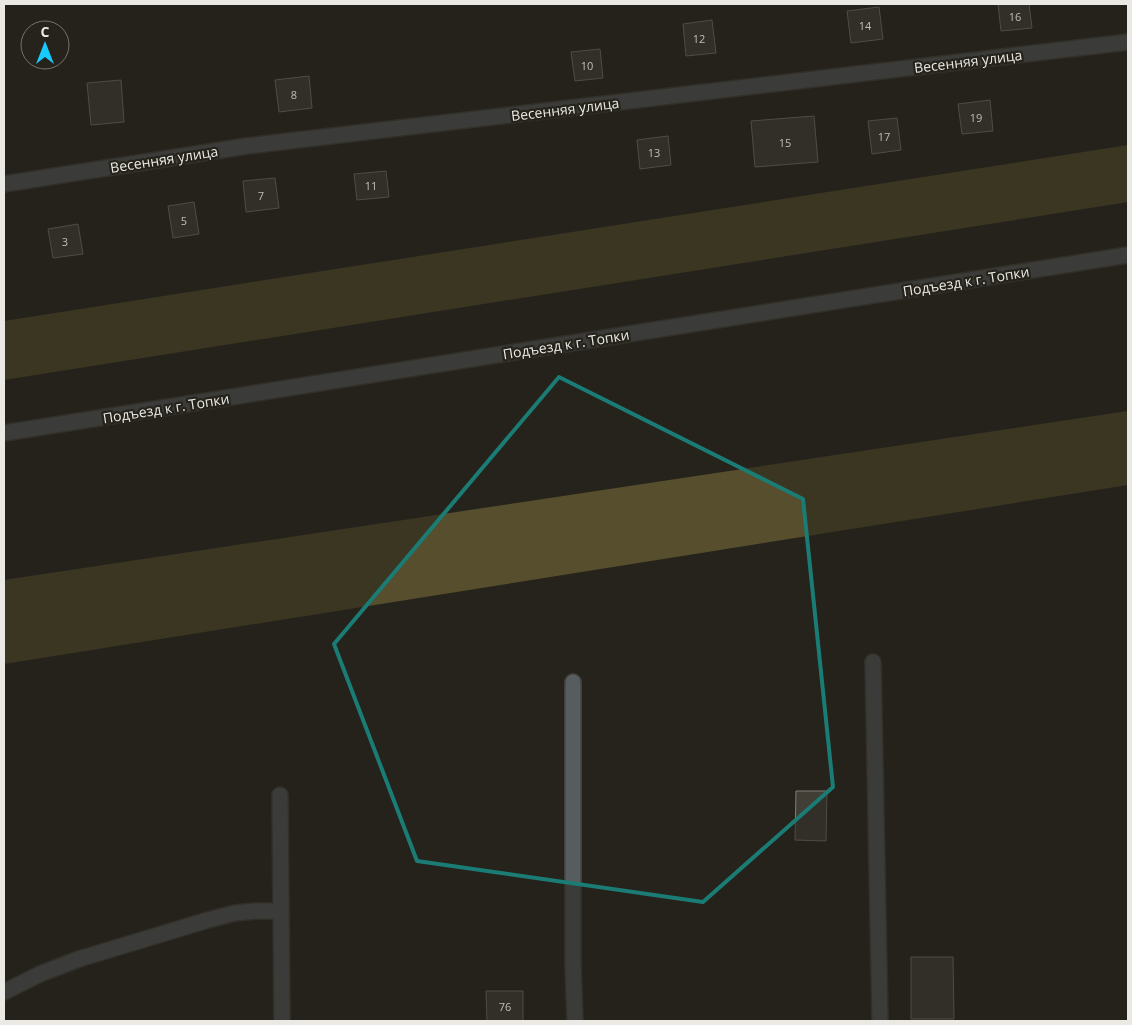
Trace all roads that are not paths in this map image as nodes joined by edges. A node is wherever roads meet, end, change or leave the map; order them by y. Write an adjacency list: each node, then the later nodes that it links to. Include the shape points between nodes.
1 (1128, 42): 2 (street, Весенняя улица, via 248,146)
2 (4, 184)
3 (1128, 256): 4 (street, Подъезд к г. Топки)
4 (4, 433)
5 (873, 662): 12 (street)
6 (573, 682): 11 (street)
7 (280, 795): 8 (street)
8 (281, 911): 9 (street, via 235,913 208,920 79,959); 10 (street)
9 (4, 992)
10 (282, 1021)
11 (575, 1021)
12 (880, 1021)

